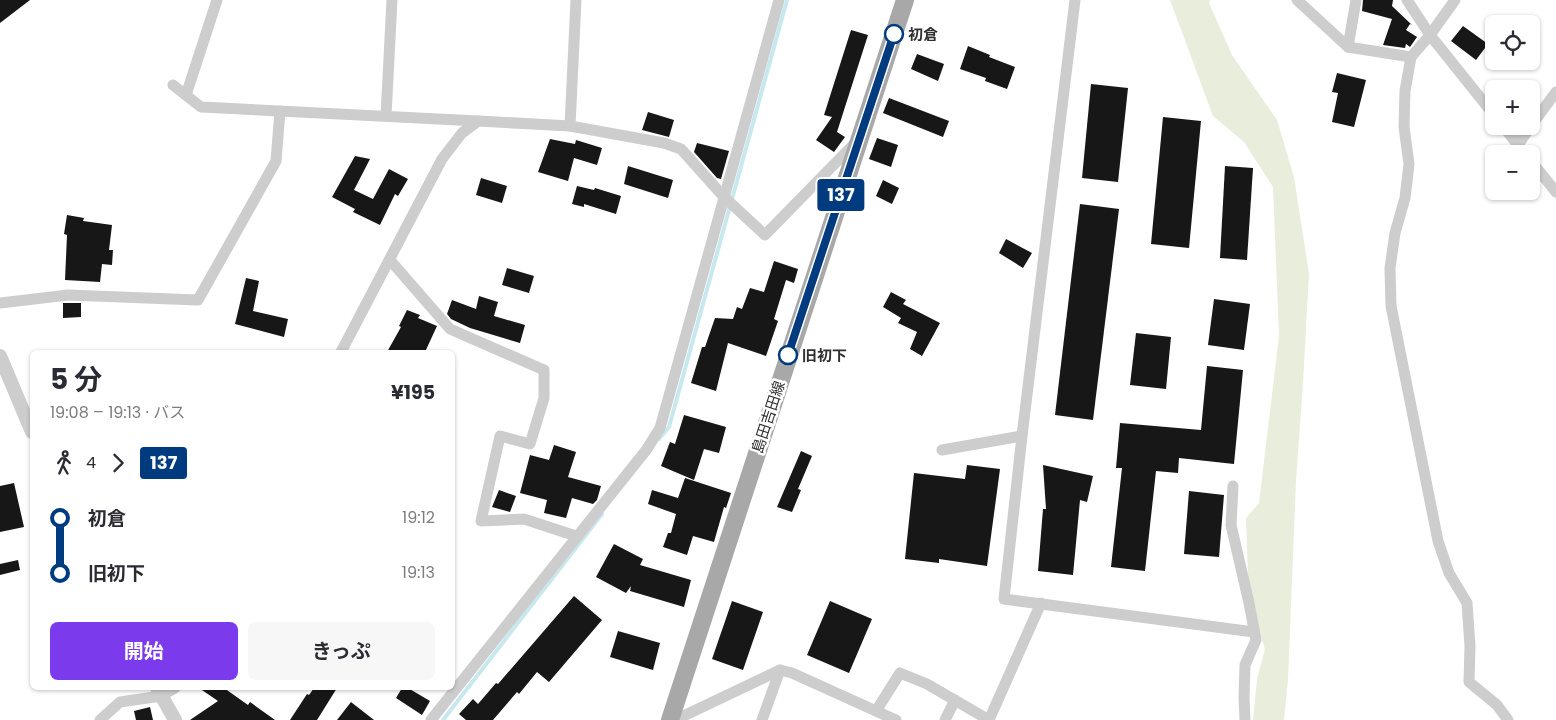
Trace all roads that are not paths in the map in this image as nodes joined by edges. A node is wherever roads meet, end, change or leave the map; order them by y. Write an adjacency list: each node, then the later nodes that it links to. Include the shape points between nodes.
1 (217, 0): 16 (street)
2 (392, 0): 20 (street)
3 (576, 0): 22 (street)
4 (779, 0): 28 (street)
5 (905, 0): 24 (main road, 島田吉田線)
6 (1075, 0): 34 (street)
7 (1296, 0): 12 (street)
8 (1356, 0): 12 (street)
9 (1407, 0): 11 (street)
10 (1455, 0): 11 (street)
11 (1430, 35): 13 (street); 17 (street)
12 (1348, 47): 13 (street)
13 (1411, 57): 55 (street, via 1404,91 1409,164 1390,268 1391,306 1438,541 1450,573 1467,603 1469,682 1497,705)
14 (173, 85): 16 (street)
15 (1556, 92): 19 (street)
16 (186, 95): 18 (street, via 201,107)
17 (1485, 104)
18 (280, 111): 20 (street); 30 (street, via 276,161 198,300 68,294)
19 (1540, 114)
20 (386, 116): 21 (street)
21 (478, 121): 22 (street); 29 (street, via 462,132 442,159)
22 (570, 126): 28 (street, via 681,149)
23 (1510, 135): 25 (street)
24 (860, 138): 28 (street, via 765,234); 49 (main road, 島田吉田線)
25 (1519, 145)
26 (1540, 172): 27 (street)
27 (1556, 192)
28 (724, 197): 37 (street, via 660,428 647,449)
29 (390, 260): 31 (street); 37 (street, via 450,328 544,370 544,398 530,444 500,436 481,520 524,519)
30 (0, 304)
31 (342, 350)
32 (0, 356): 33 (street)
33 (30, 427)
34 (1022, 436): 35 (street); 38 (street, via 1004,599)
35 (942, 450)
36 (1233, 486): 39 (street, via 1231,525)
37 (576, 536): 41 (street)
38 (1041, 604): 39 (street); 44 (street, via 989,720)
39 (1254, 632): 54 (street, via 1256,640 1246,665)
40 (780, 670): 45 (street); 50 (street); 51 (street)
41 (455, 690)
42 (455, 690): 48 (street)
43 (159, 692): 46 (street, via 120,702); 47 (street)
44 (955, 700): 45 (street, via 900,673); 53 (street)
45 (876, 711): 52 (street)
46 (100, 720)
47 (175, 720)
48 (431, 720)
49 (670, 720)
50 (674, 720)
51 (762, 720)
52 (896, 720)
53 (946, 720)
54 (1246, 720)
55 (1508, 720)

